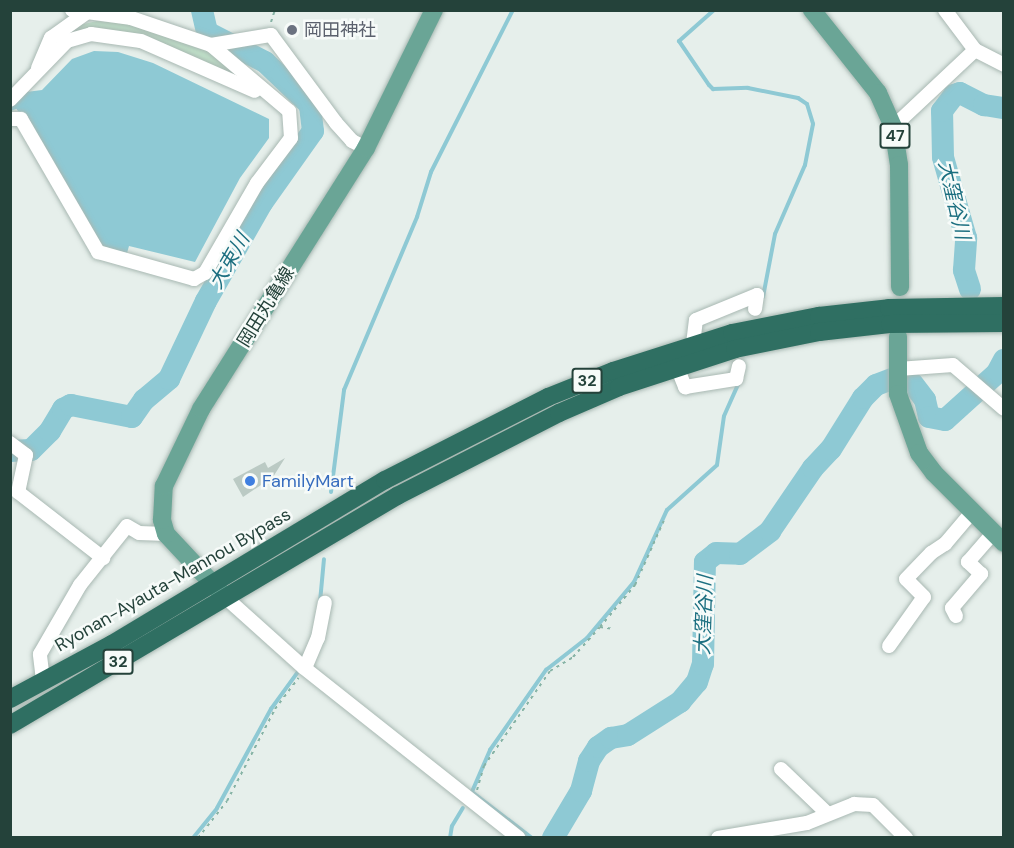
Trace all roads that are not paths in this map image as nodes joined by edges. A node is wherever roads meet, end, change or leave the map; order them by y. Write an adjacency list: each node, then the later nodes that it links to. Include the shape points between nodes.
1 (434, 10): 13 (main road, 岡田丸亀線)
2 (812, 10): 12 (main road, 47, via 878,93)
3 (945, 10): 6 (street)
4 (79, 12): 5 (street, via 131,18); 8 (street, via 46,44)
5 (213, 44): 9 (street); 13 (street, via 271,35 336,123 352,141)
6 (975, 50): 7 (street); 12 (street)
7 (1004, 65)
8 (37, 72): 9 (street, via 67,41 106,34 141,41); 10 (street)
9 (262, 91): 11 (street, via 289,111 291,138 257,183 205,273 194,279 98,252 21,119)
10 (10, 100)
11 (10, 119)
12 (893, 127): 14 (main road, 47, via 899,165)
13 (366, 148): 26 (main road, 岡田丸亀線, via 201,409 164,486 162,520)
14 (900, 287)
15 (1004, 306): 19 (highway, Ryonan-Ayauta-Mannou Bypass / 32, via 899,307 819,316)
16 (755, 309): 19 (street, via 758,296 696,320)
17 (1004, 322): 21 (highway, 32, via 890,324 819,332 735,350)
18 (898, 337): 22 (main road)
19 (693, 344): 29 (highway, Ryonan-Ayauta-Mannou Bypass / 32, via 548,397 477,431 385,480)
20 (740, 366): 21 (street, via 736,379 685,387)
21 (677, 368): 30 (highway, 32, via 569,408 486,449)
22 (898, 369): 23 (street, via 953,365); 25 (main road, via 903,418 919,453)
23 (1004, 409)
24 (20, 449): 28 (street, via 18,492)
25 (972, 512): 27 (main road); 33 (street, via 945,544 906,579 924,597)
26 (166, 534): 28 (street, via 139,533 127,526); 29 (main road)
27 (998, 538): 32 (street, via 968,562 981,574 952,608)
28 (103, 558): 35 (street, via 80,585 40,654)
29 (211, 584): 30 (main road); 35 (highway, Ryonan-Ayauta-Mannou Bypass / 32)
30 (225, 597): 34 (street); 37 (highway, 32)
31 (325, 603): 34 (street, via 318,638)
32 (956, 616)
33 (889, 646)
34 (303, 666): 40 (street)
35 (43, 680): 36 (highway, Ryonan-Ayauta-Mannou Bypass / 32)
36 (10, 699)
37 (10, 725)
38 (781, 769): 39 (street)
39 (828, 814): 41 (street, via 807,823); 42 (street, via 854,804 873,805)
40 (519, 837)
41 (718, 837)
42 (906, 837)

